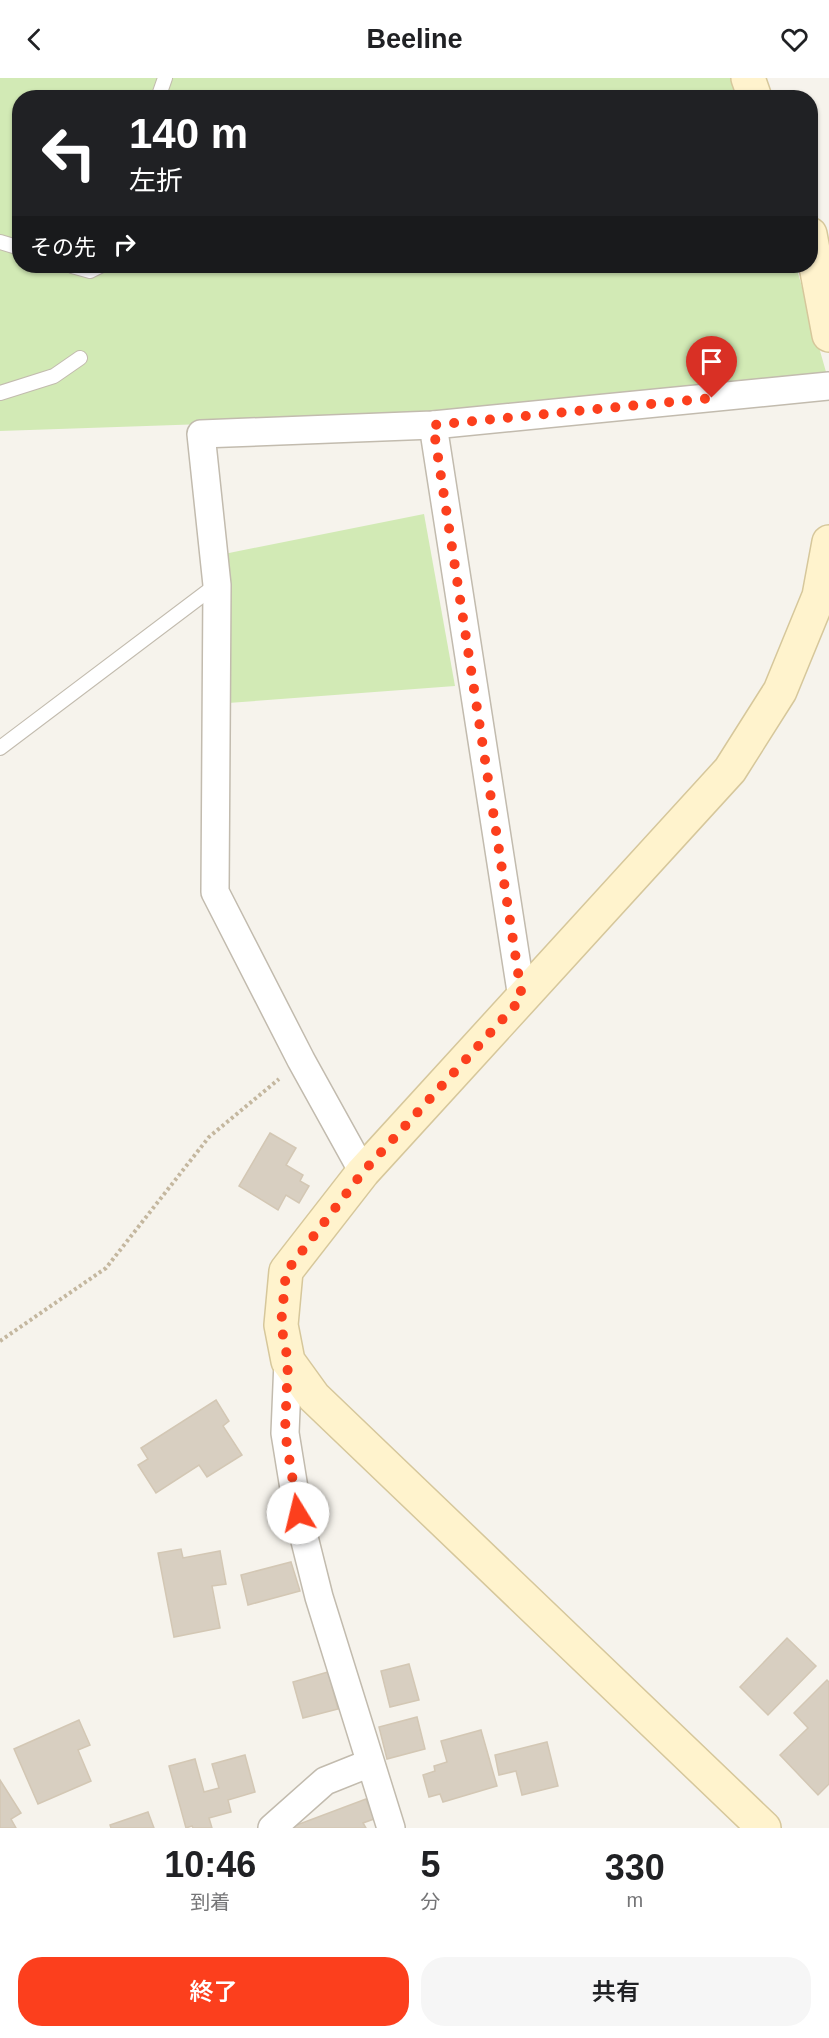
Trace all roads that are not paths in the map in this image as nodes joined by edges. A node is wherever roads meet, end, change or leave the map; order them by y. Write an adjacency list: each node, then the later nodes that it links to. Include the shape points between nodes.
1 (818, 261): 2 (street)
2 (829, 334)
3 (80, 358): 5 (lane, via 54,375)
4 (829, 386): 6 (street)
5 (0, 393)
6 (433, 425): 8 (street, via 201,434); 10 (street)
7 (829, 542): 10 (street, via 819,596 780,691 730,770)
8 (217, 585): 9 (lane); 11 (street, via 215,892)
9 (0, 748)
10 (522, 998): 11 (street)
11 (363, 1172): 12 (street, via 286,1272 281,1325)
12 (288, 1361): 13 (street, via 285,1432 298,1513 319,1597); 14 (street, via 314,1397)
13 (370, 1762): 15 (street, via 325,1781); 16 (street)
14 (751, 1820)
15 (273, 1828)
16 (391, 1828)

